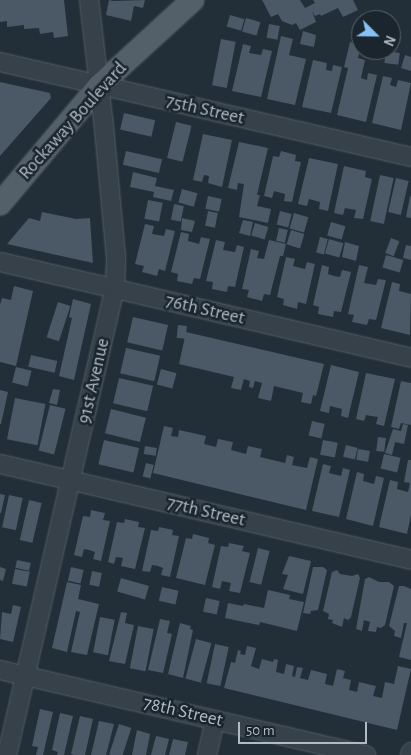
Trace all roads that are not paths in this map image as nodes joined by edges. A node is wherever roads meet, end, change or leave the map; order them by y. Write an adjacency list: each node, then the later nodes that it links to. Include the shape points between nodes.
1 (89, 0): 4 (street, 91st Avenue)
2 (193, 0): 4 (main road, Rockaway Boulevard)
3 (0, 62): 4 (street, 75th Street)
4 (99, 86): 5 (street, 75th Street); 6 (main road, Rockaway Boulevard); 8 (street, 91st Avenue, via 116,257)
5 (411, 156)
6 (0, 204)
7 (0, 262): 8 (street, 76th Street)
8 (115, 288): 9 (street, 76th Street); 11 (street, 91st Avenue)
9 (411, 358)
10 (0, 464): 11 (street, 77th Street)
11 (71, 480): 12 (street, 77th Street); 14 (street, 91st Avenue)
12 (411, 560)
13 (0, 670): 14 (street, 78th Street)
14 (26, 676): 15 (street, 78th Street); 16 (street, 91st Avenue)
15 (216, 720): 17 (street); 18 (street, 78th Street)
16 (7, 755)
17 (207, 755)
18 (366, 755)

